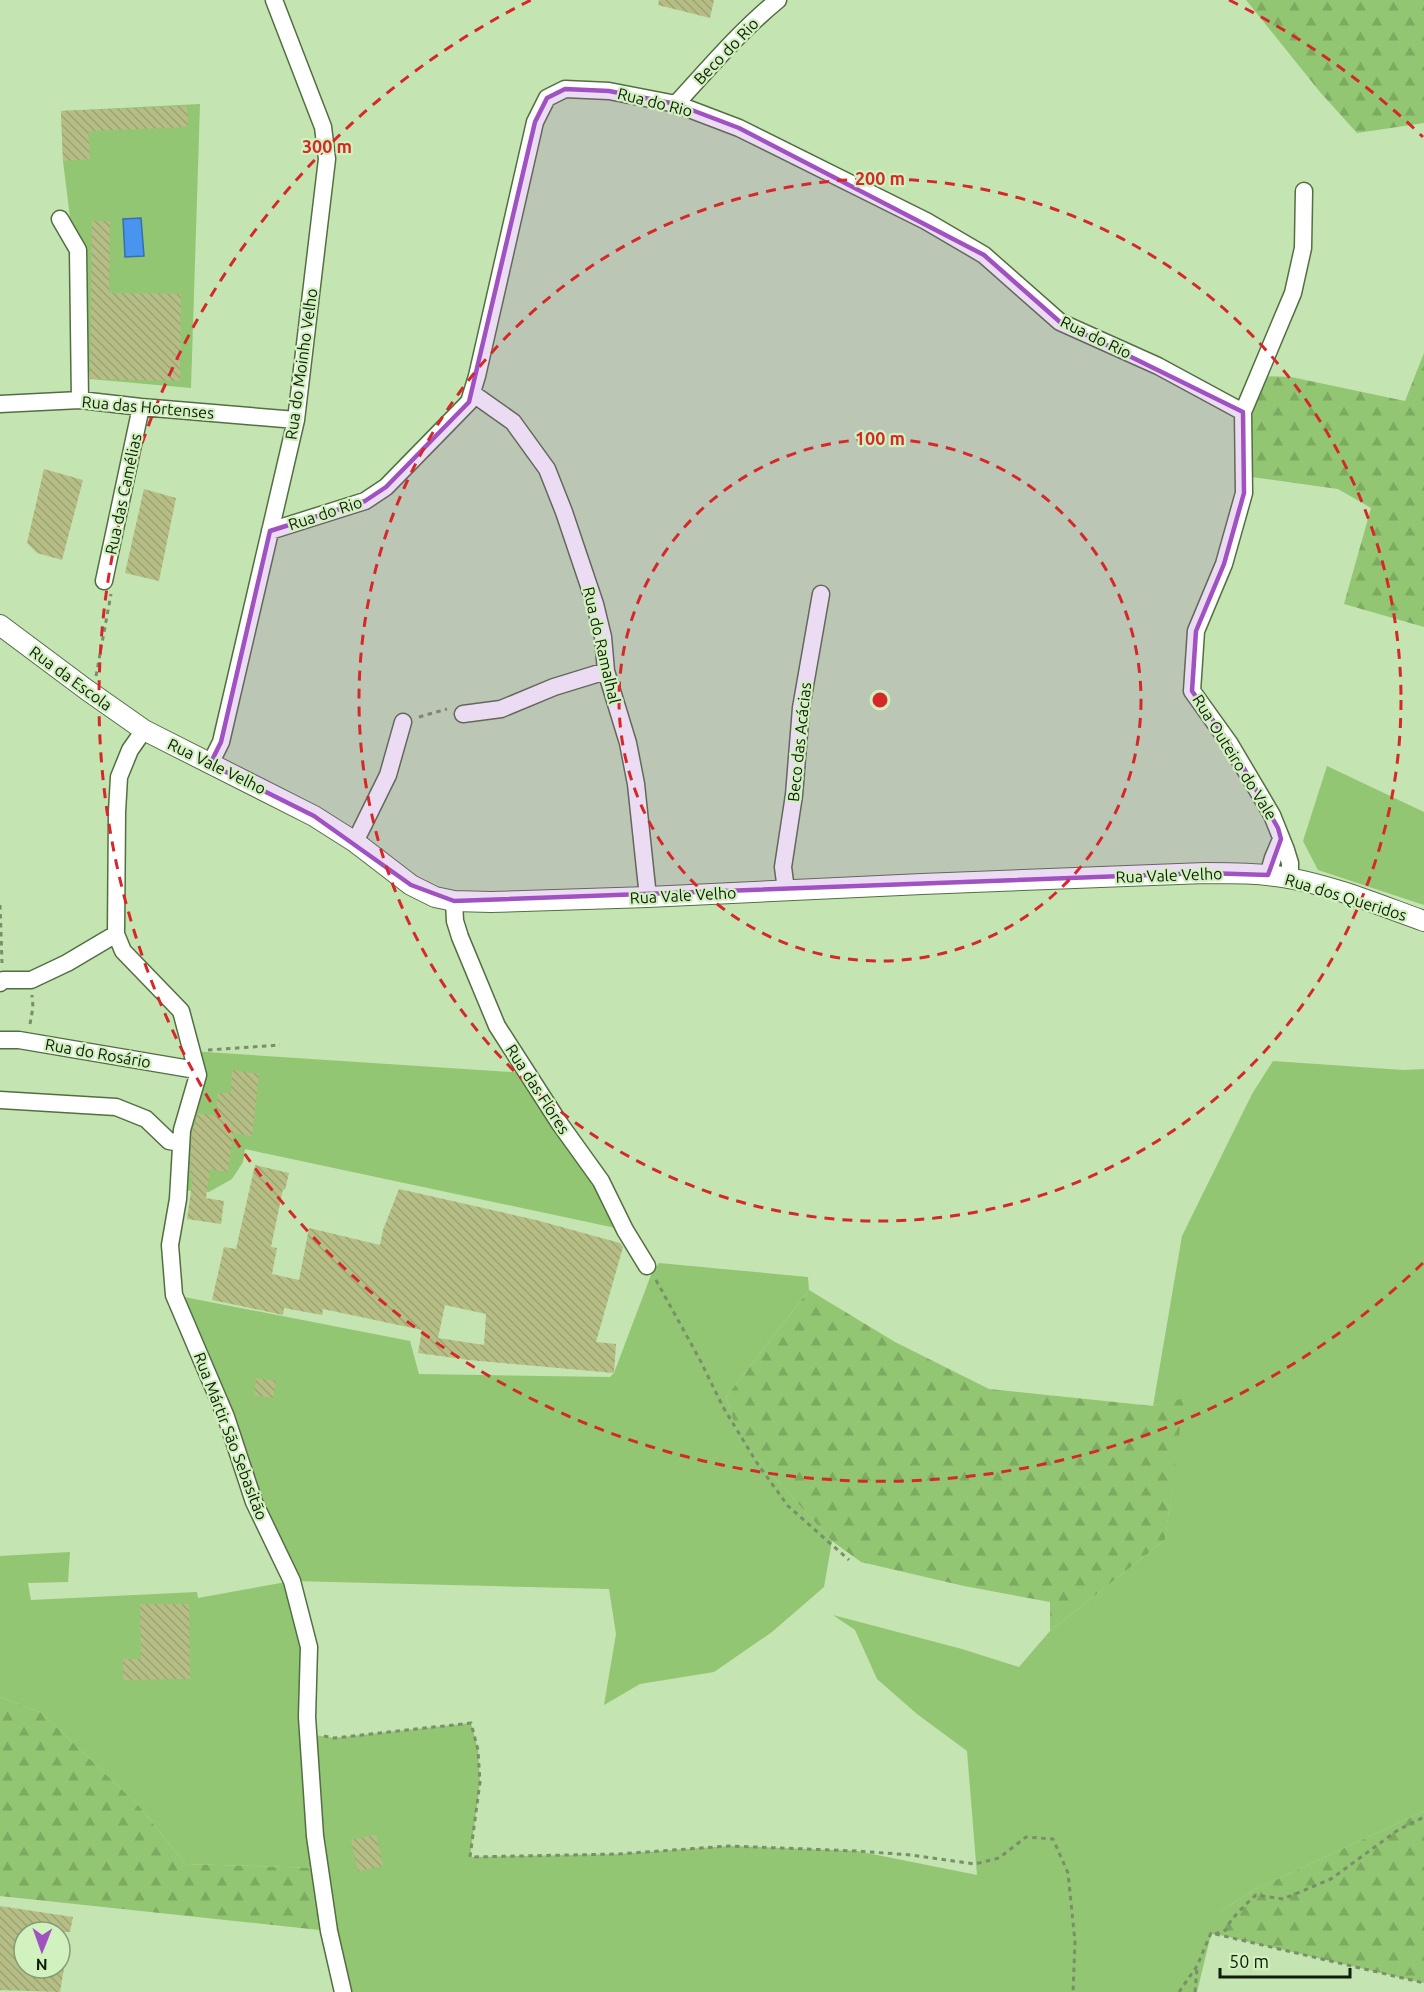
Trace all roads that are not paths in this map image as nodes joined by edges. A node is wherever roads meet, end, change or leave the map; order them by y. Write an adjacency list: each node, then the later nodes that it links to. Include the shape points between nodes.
1 (274, 0): 11 (street, Rua do Moinho Velho, via 323,127 327,159)
2 (778, 0): 3 (street, Beco do Rio, via 728,46)
3 (676, 104): 6 (street, Rua do Rio, via 609,91 565,89 547,98 535,123); 10 (street, Rua do Rio, via 739,128 926,221 984,255 1060,322 1158,366)
4 (1304, 191): 10 (street, Rua Outeiro do Vale, via 1303,248 1293,293)
5 (60, 219): 7 (street, via 78,250)
6 (472, 393): 12 (street, Rua do Rio, via 469,402 386,487 364,501); 16 (street, Rua do Ramalhal, via 513,422 547,469 595,604)
7 (80, 400): 8 (street, Rua das Hortenses); 9 (street, Rua das Hortenses)
8 (0, 404)
9 (141, 407): 11 (street, Rua das Hortenses); 13 (street, Rua das Camélias)
10 (1244, 412): 21 (street, Rua Outeiro do Vale, via 1244,493 1224,564 1196,631 1192,691 1230,744 1272,815)
11 (296, 420): 12 (street, Rua do Moinho Velho)
12 (270, 531): 20 (street, Rua do Moinho Velho, via 221,742)
13 (104, 581)
14 (821, 594): 25 (street, Beco das Acácias, via 801,708 783,867)
15 (0, 625): 19 (street, Rua da Escola)
16 (606, 671): 17 (street, via 501,709); 26 (street, Rua do Ramalhal, via 636,784)
17 (463, 714)
18 (403, 722): 22 (street, via 388,775)
19 (144, 730): 20 (street, Rua Vale Velho); 29 (street, via 119,777)
20 (210, 764): 22 (street, Rua Vale Velho, via 314,816)
21 (1281, 839): 23 (street, Rua Outeiro do Vale); 24 (street, Rua Outeiro do Vale, via 1290,863)
22 (355, 842): 27 (street, Rua Vale Velho, via 411,885)
23 (1268, 875): 24 (street, Rua dos Queridos); 25 (street, Rua Vale Velho, via 1205,873)
24 (1290, 878): 28 (street, Rua dos Queridos)
25 (786, 890): 26 (street, Rua Vale Velho)
26 (648, 897): 27 (street, Rua Vale Velho)
27 (454, 901): 35 (street, Rua das Flores, via 459,937 497,1026 601,1181)
28 (1424, 921)
29 (116, 934): 30 (street, via 31,980); 32 (street, Rua Mártir São Sebasitão, via 123,951 180,1011)
30 (1, 982)
31 (0, 1041): 32 (street, Rua do Rosário, via 27,1041)
32 (196, 1070): 34 (street, Rua Mártir São Sebasitão)
33 (0, 1100): 34 (street, via 116,1107 146,1119 169,1141)
34 (181, 1143): 36 (street, Rua Mártir São Sebasitão, via 178,1199 170,1245 174,1295 226,1417 254,1502 292,1581 309,1647 307,1717 315,1836 329,1931)
35 (647, 1266)
36 (343, 1992)

